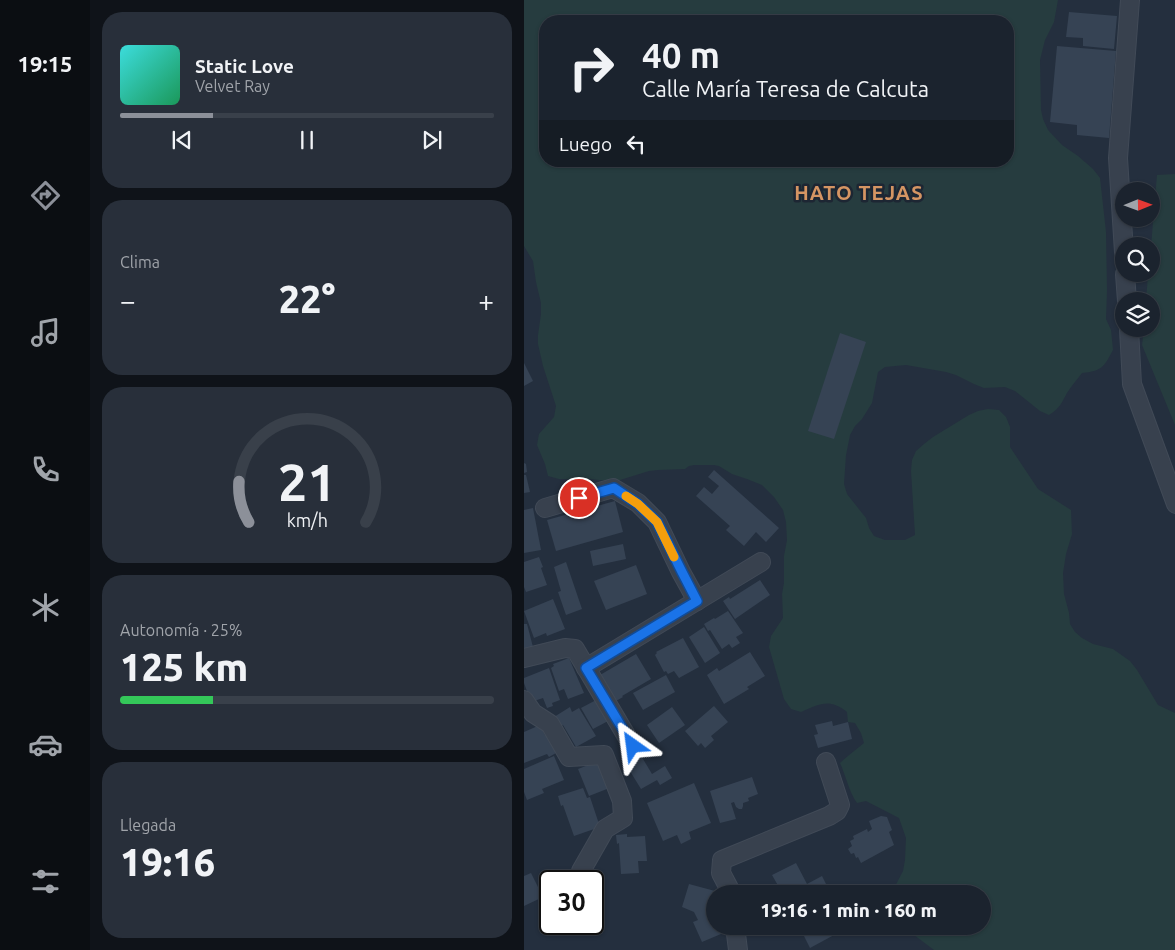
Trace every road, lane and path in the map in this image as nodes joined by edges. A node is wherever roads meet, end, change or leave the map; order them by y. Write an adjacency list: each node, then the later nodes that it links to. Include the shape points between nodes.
1 (1130, 0): 2 (street, via 1118,158)
2 (1123, 237)
3 (1129, 337): 4 (street, via 1132,384)
4 (1175, 504)
5 (545, 508): 7 (street, via 614,488 657,522)
6 (761, 562): 7 (street)
7 (697, 601): 9 (street)
8 (524, 658): 9 (street, via 565,648 575,650)
9 (586, 668): 11 (street)
10 (524, 700): 13 (street, via 533,713 550,724 569,757 604,754 622,801 623,818 605,829)
11 (633, 746)
12 (826, 762): 14 (street, via 840,805 837,811 722,860 721,873)
13 (582, 870)
14 (727, 885)
15 (736, 935): 16 (street)
16 (738, 950)

